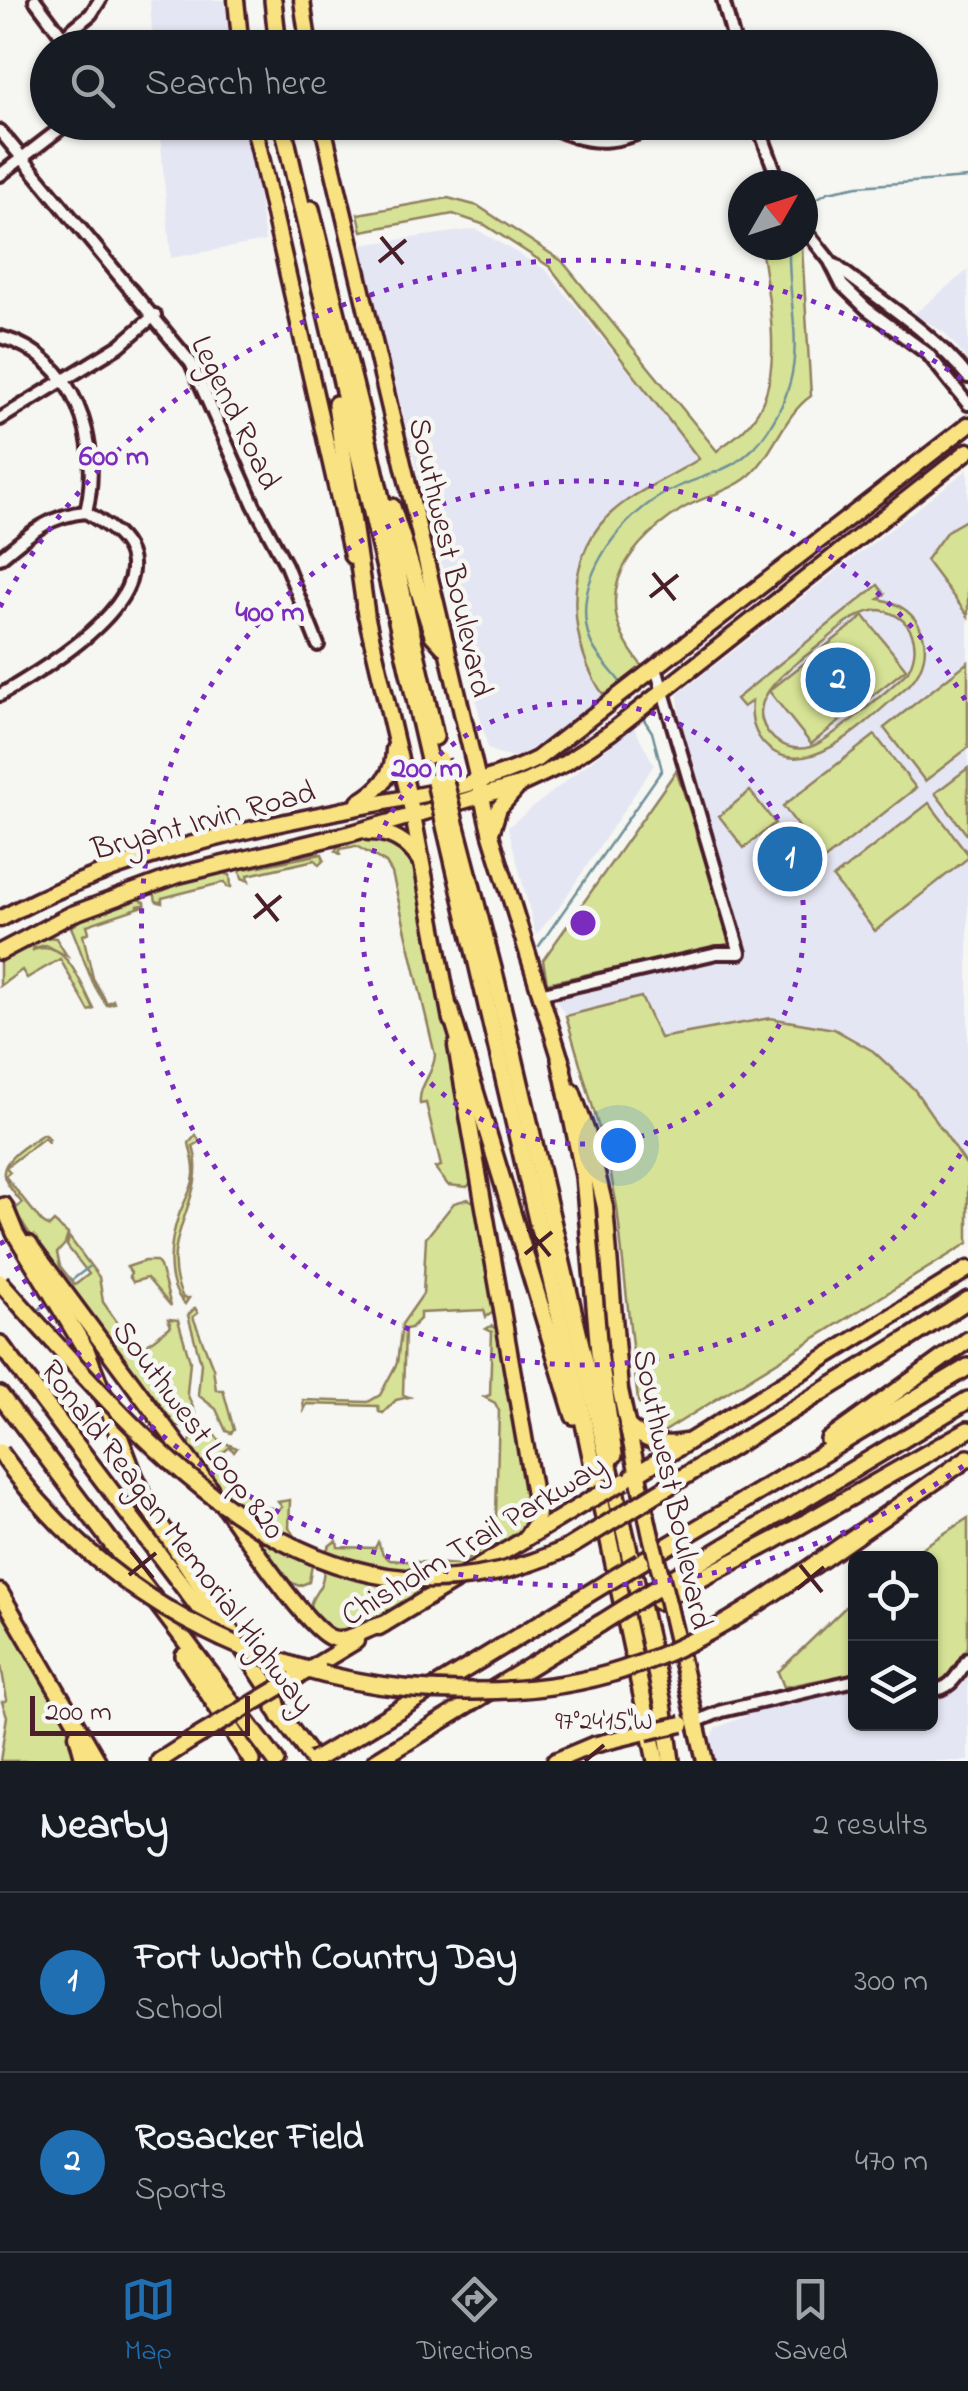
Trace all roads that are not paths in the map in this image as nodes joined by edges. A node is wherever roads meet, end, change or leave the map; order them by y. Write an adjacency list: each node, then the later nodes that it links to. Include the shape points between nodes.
1 (34, 0): 8 (street)
2 (100, 0): 9 (street)
3 (236, 0): 10 (main road)
4 (264, 0): 11 (highway)
5 (273, 0): 12 (highway)
6 (302, 0): 13 (main road)
7 (723, 0): 14 (street)
8 (58, 30)
9 (72, 30)
10 (239, 30)
11 (267, 30)
12 (276, 30)
13 (306, 30)
14 (731, 30)
15 (0, 130): 24 (street, Legend Road)
16 (46, 140): 24 (street)
17 (257, 140): 43 (main road)
18 (286, 140): 31 (highway, Southwest Boulevard)
19 (295, 140): 37 (highway, Southwest Boulevard)
20 (326, 140): 45 (main road, Southwest Boulevard)
21 (578, 140): 22 (street)
22 (615, 140)
23 (764, 140): 25 (street)
24 (22, 158): 26 (street); 29 (street, Legend Road)
25 (775, 170)
26 (0, 176)
27 (818, 246): 28 (street)
28 (830, 261): 32 (street, via 928,336); 34 (street, via 842,285 928,354)
29 (155, 316): 33 (street); 44 (street, Legend Road, via 204,387)
30 (0, 336): 33 (street, via 38,353)
31 (335, 361): 43 (highway, via 332,378); 51 (highway, Southwest Boulevard)
32 (968, 377)
33 (62, 380): 35 (street); 39 (street, via 87,430 92,486)
34 (968, 404)
35 (0, 420)
36 (968, 425): 41 (main road, Bryant Irvin Road)
37 (366, 432): 45 (highway, via 433,635); 51 (highway, Southwest Boulevard)
38 (965, 456): 42 (main road, Bryant Irvin Road)
39 (86, 512): 40 (street, via 46,521); 48 (street, via 126,546 127,589 96,629)
40 (0, 558)
41 (757, 590): 42 (main road); 46 (main road, Bryant Irvin Road)
42 (770, 606): 47 (main road, Bryant Irvin Road)
43 (366, 614): 49 (main road)
44 (318, 645)
45 (444, 647): 50 (main road, Southwest Boulevard)
46 (656, 668): 47 (street); 52 (main road, Bryant Irvin Road, via 549,751)
47 (663, 691): 54 (main road, Bryant Irvin Road, via 573,759); 65 (street, via 740,952)
48 (0, 696)
49 (394, 733): 55 (main road); 57 (main road, via 389,775)
50 (466, 737): 52 (main road, via 487,764); 53 (main road, Southwest Boulevard)
51 (435, 762): 59 (highway, Southwest Boulevard, bridge)
52 (510, 770): 53 (main road, Bryant Irvin Road)
53 (477, 781): 55 (main road, Bryant Irvin Road); 56 (main road, Southwest Boulevard)
54 (520, 786): 56 (main road, Bryant Irvin Road); 61 (main road, via 499,808)
55 (408, 797): 57 (main road, Bryant Irvin Road); 58 (main road)
56 (482, 798): 58 (main road, Bryant Irvin Road); 61 (main road, Southwest Boulevard)
57 (348, 809): 63 (main road, Bryant Irvin Road, via 139,859)
58 (413, 815): 60 (main road, Bryant Irvin Road); 62 (main road)
59 (451, 828): 83 (highway, Southwest Boulevard); 85 (highway, Southwest Boulevard, via 496,980)
60 (352, 832): 62 (main road, via 397,838); 64 (main road, Bryant Irvin Road, via 166,879 72,914)
61 (491, 836): 65 (main road, Southwest Boulevard)
62 (422, 867): 66 (main road)
63 (0, 919)
64 (0, 952)
65 (539, 994): 67 (main road, Southwest Boulevard)
66 (450, 1009): 83 (highway); 86 (main road, via 537,1512)
67 (560, 1059): 77 (main road, Southwest Boulevard, via 588,1135 604,1207); 85 (highway, via 584,1176 598,1352)
68 (2, 1203): 90 (main road, Southwest Loop 820, via 314,1626 336,1639); 95 (highway, via 86,1350 151,1511 275,1697)
69 (968, 1269): 79 (main road, Chisholm Trail Parkway)
70 (0, 1282): 71 (highway, bridge, via 127,1422 229,1510 315,1558 410,1579 488,1574 568,1548)
71 (968, 1300)
72 (968, 1340): 84 (highway)
73 (0, 1344): 95 (highway, Ronald Reagan Memorial Highway)
74 (968, 1367): 84 (highway)
75 (0, 1395): 87 (highway, Ronald Reagan Memorial Highway)
76 (968, 1400): 89 (highway)
77 (627, 1424): 79 (main road, via 646,1441); 82 (main road, Southwest Boulevard)
78 (968, 1430): 89 (highway)
79 (690, 1441): 82 (main road, Chisholm Trail Parkway)
80 (0, 1452): 81 (highway, bridge, via 82,1546 193,1625 312,1672 440,1692 557,1686 693,1641 743,1614)
81 (968, 1458)
82 (631, 1477): 86 (main road, Chisholm Trail Parkway, bridge); 89 (main road, Southwest Boulevard, bridge, via 650,1532)
83 (597, 1481): 105 (highway, Southwest Boulevard)
84 (759, 1492): 103 (highway, bridge)
85 (626, 1538): 106 (highway, Southwest Boulevard)
86 (526, 1539): 90 (main road, Chisholm Trail Parkway)
87 (132, 1574): 101 (highway); 102 (highway, Ronald Reagan Memorial Highway)
88 (0, 1592): 94 (main road)
89 (661, 1599): 96 (main road, Southwest Boulevard); 97 (highway, bridge, via 601,1623)
90 (384, 1624): 100 (main road, Chisholm Trail Parkway, bridge)
91 (968, 1658): 93 (street, via 951,1684)
92 (848, 1682): 96 (street)
93 (938, 1690)
94 (71, 1715): 98 (main road); 99 (main road)
95 (280, 1716): 103 (highway, Ronald Reagan Memorial Highway)
96 (691, 1718): 104 (main road, bridge); 107 (main road, Southwest Boulevard)
97 (379, 1759)
98 (84, 1761)
99 (98, 1761)
100 (158, 1761)
101 (252, 1761)
102 (276, 1761)
103 (314, 1761)
104 (555, 1761)
105 (656, 1761)
106 (671, 1761)
107 (705, 1761)

